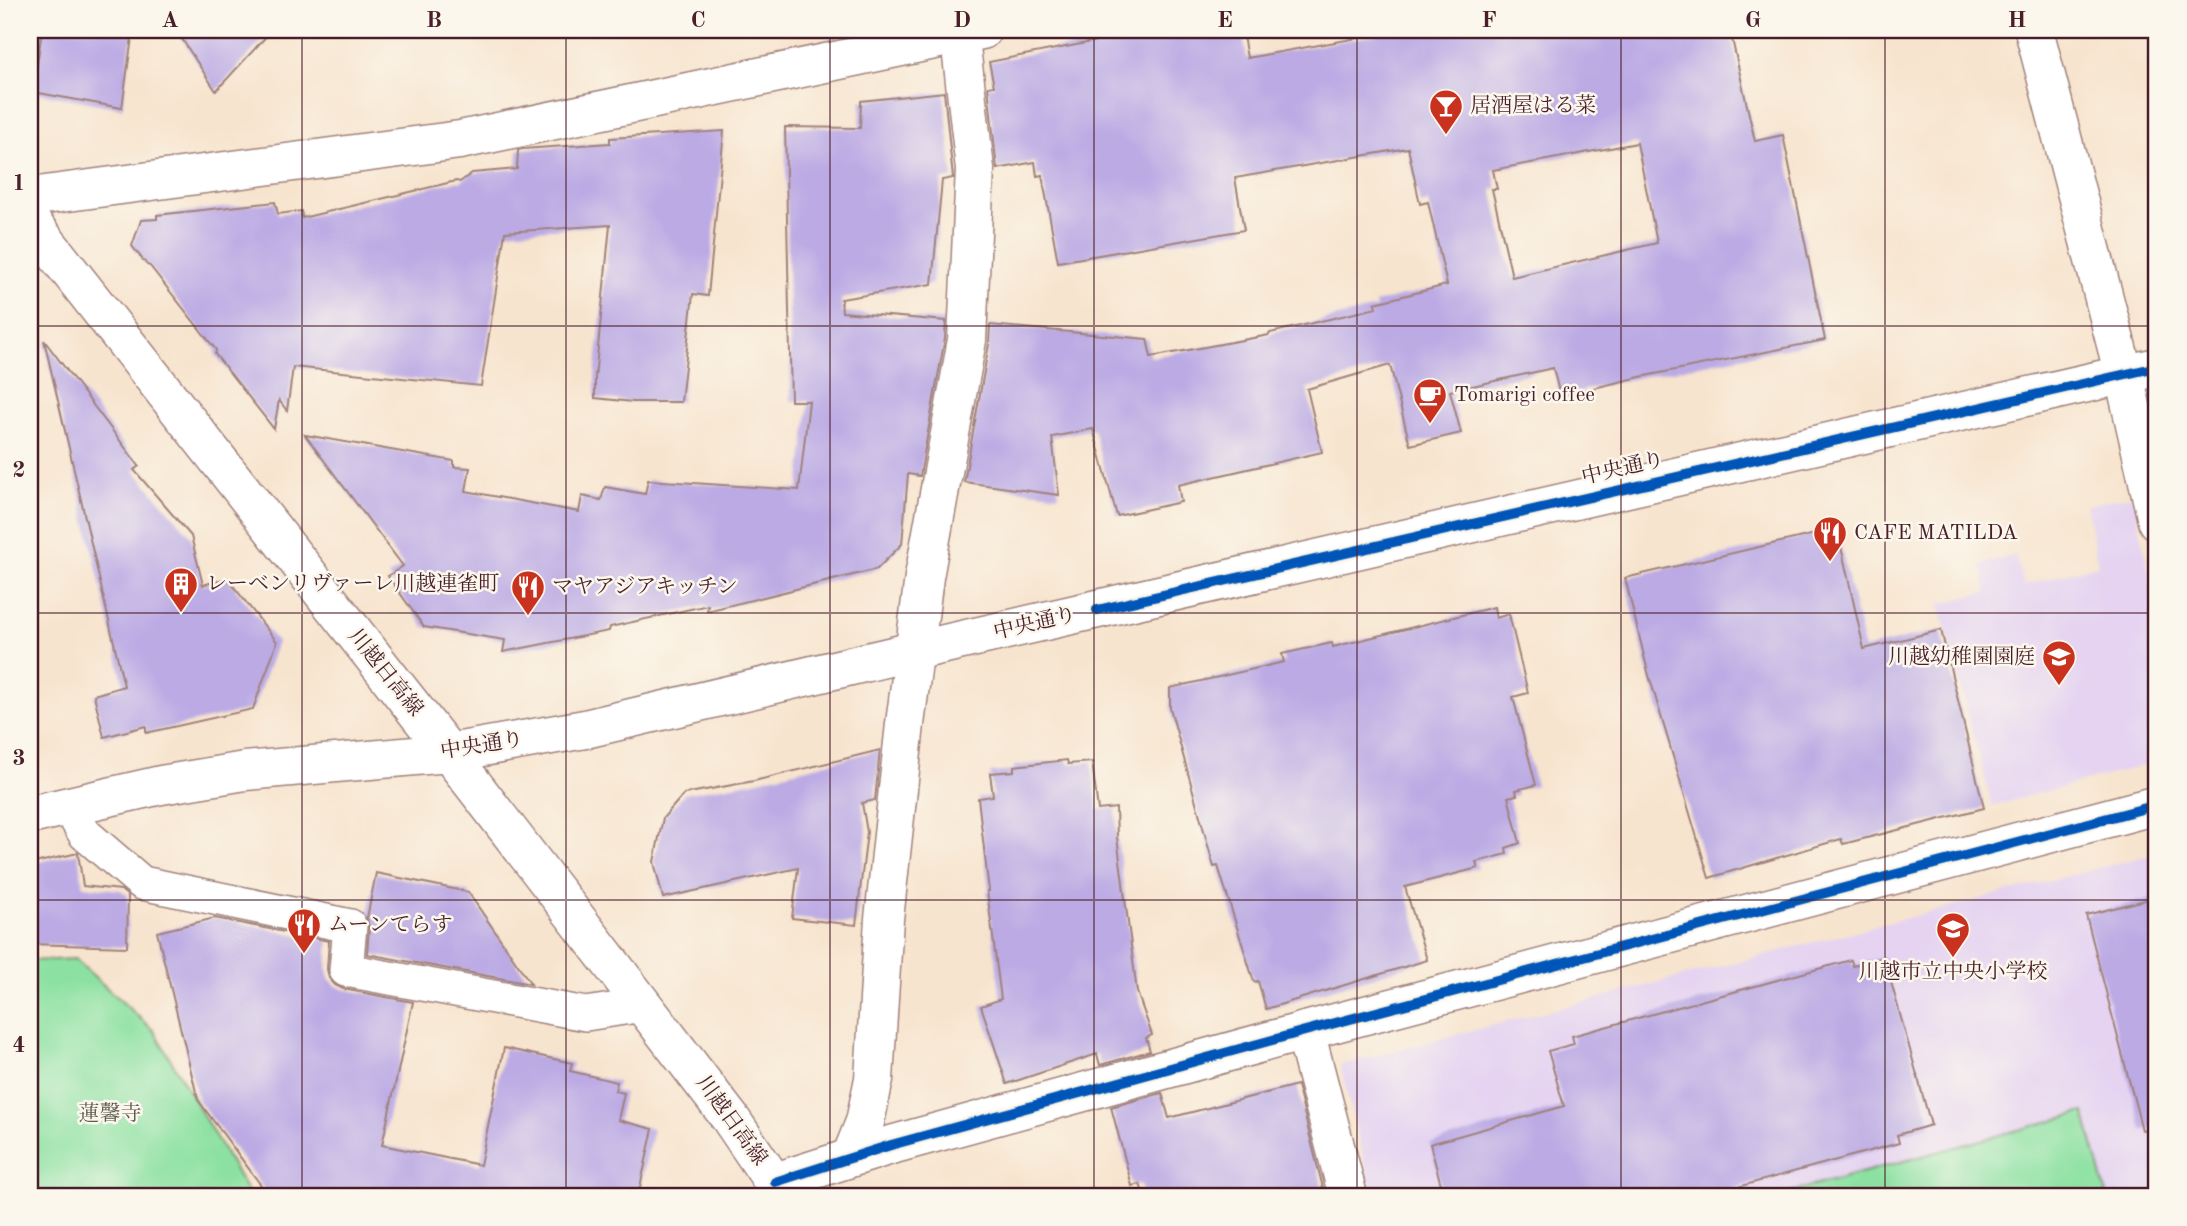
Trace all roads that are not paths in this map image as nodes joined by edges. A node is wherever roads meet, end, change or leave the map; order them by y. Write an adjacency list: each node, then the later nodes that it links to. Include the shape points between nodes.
1 (2034, 30): 5 (street)
2 (967, 31): 3 (street, via 460,140); 7 (street, via 975,169 967,340)
3 (30, 197)
4 (30, 221): 8 (street, 川越日高線)
5 (2141, 371): 6 (street); 7 (street, 中央通り)
6 (2157, 521)
7 (914, 651): 8 (street, 中央通り, via 586,729); 14 (street, via 884,919 874,1079 865,1122)
8 (449, 753): 9 (street, 中央通り, via 245,771); 12 (street, 川越日高線)
9 (67, 805): 11 (street, 中央通り); 12 (lane, via 85,834 142,883 350,926 346,970 586,1014)
10 (2157, 805): 13 (street)
11 (30, 815)
12 (643, 1005): 15 (street, 川越日高線)
13 (1305, 1031): 14 (street); 16 (street)
14 (851, 1157): 15 (street)
15 (779, 1189)
16 (1348, 1196)

